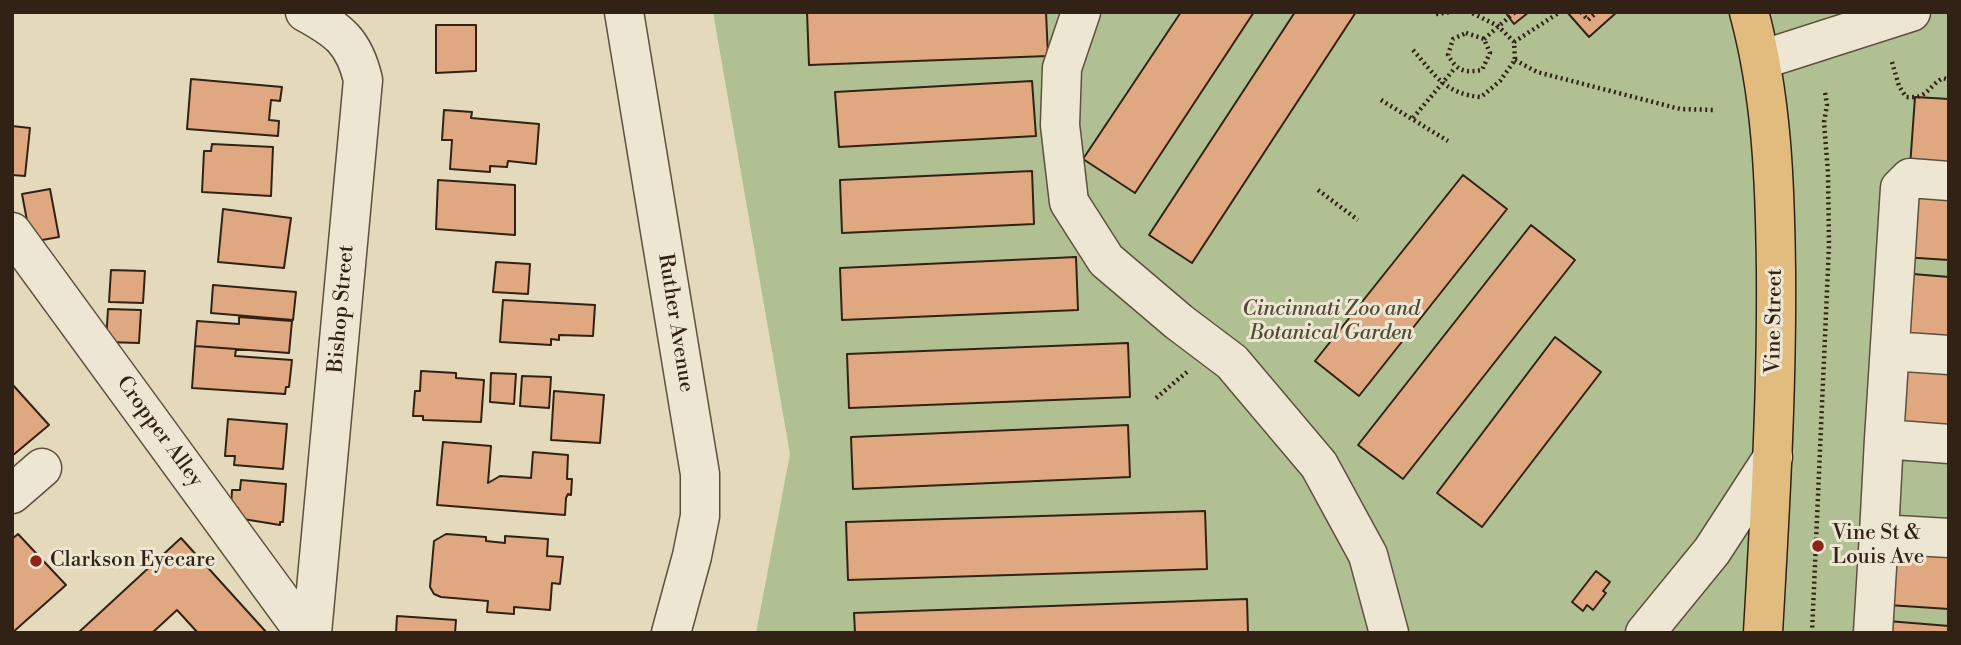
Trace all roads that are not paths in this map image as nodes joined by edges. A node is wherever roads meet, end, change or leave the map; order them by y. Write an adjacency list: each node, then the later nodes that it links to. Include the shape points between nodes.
1 (305, 12): 19 (street, Bishop Street, via 346,39 358,58 363,80)
2 (624, 12): 20 (street, Ruther Avenue, via 699,474 700,516)
3 (1081, 12): 21 (street, via 1062,68 1059,125 1069,202 1106,260 1231,362 1319,465 1368,555)
4 (1749, 12): 6 (main road, Vine Street)
5 (1911, 12): 6 (street)
6 (1761, 60): 13 (main road, Vine Street, via 1775,190)
7 (1949, 181): 9 (street, via 1910,178 1900,188)
8 (12, 232): 18 (street, Cropper Alley)
9 (1890, 351): 10 (street); 11 (street)
10 (1949, 355)
11 (1884, 439): 12 (street); 16 (street)
12 (1949, 444)
13 (1773, 457): 22 (street, via 1712,551); 23 (main road, Vine Street)
14 (42, 468): 15 (street)
15 (12, 494)
16 (1879, 534): 17 (street); 24 (street)
17 (1949, 538)
18 (305, 633)
19 (313, 633)
20 (671, 633)
21 (1389, 633)
22 (1645, 633)
23 (1763, 633)
24 (1873, 633)

